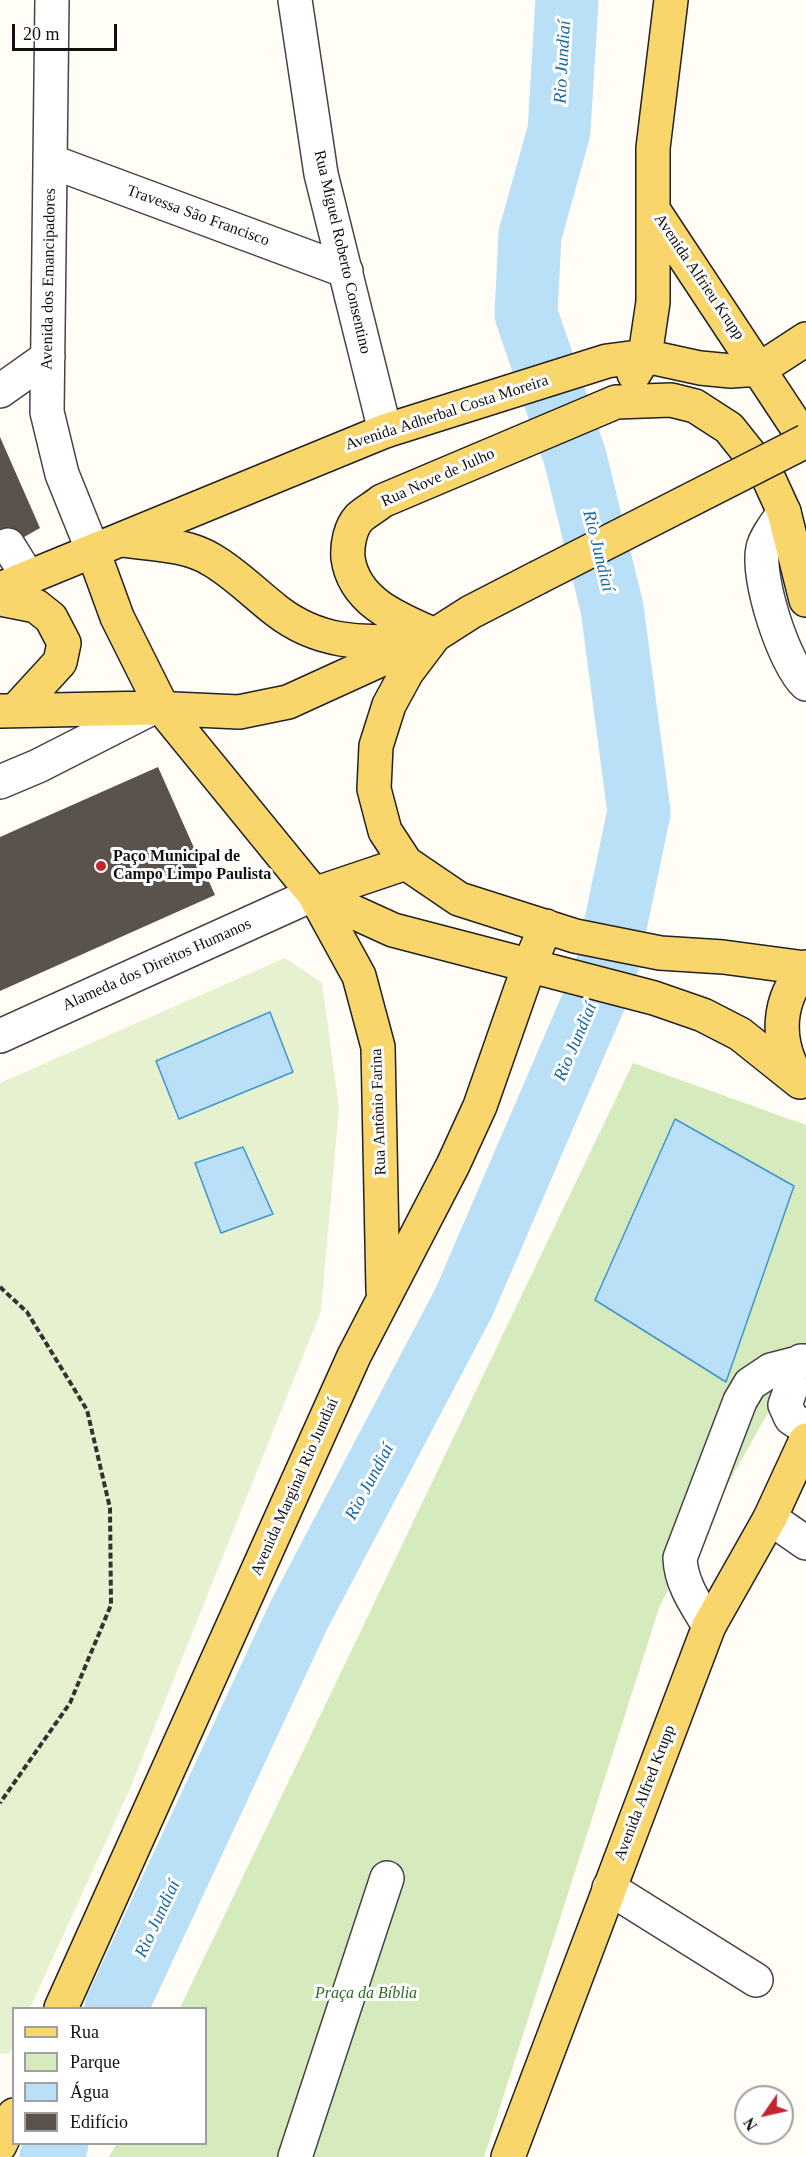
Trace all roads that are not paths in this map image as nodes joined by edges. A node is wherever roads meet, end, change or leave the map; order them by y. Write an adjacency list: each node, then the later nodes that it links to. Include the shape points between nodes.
1 (52, 0): 4 (street, Avenida dos Emancipadores)
2 (296, 0): 6 (street, Rua Miguel Roberto Consentino, via 321,174)
3 (671, 0): 5 (main road, Avenida Alfrieu Krupp, via 653,148)
4 (50, 161): 6 (street, Travessa São Francisco); 9 (street, Avenida dos Emancipadores)
5 (654, 211): 8 (main road, via 653,302); 10 (main road, Avenida Alfrieu Krupp)
6 (346, 271): 13 (street, Rua Miguel Roberto Consentino)
7 (806, 339): 10 (main road)
8 (645, 356): 10 (main road, Avenida Adherbal Costa Moreira, via 700,368); 12 (main road); 13 (main road, Avenida Adherbal Costa Moreira, via 607,361)
9 (48, 357): 11 (street); 16 (street, Avenida dos Emancipadores, via 47,412 62,474)
10 (760, 369): 14 (main road)
11 (0, 391)
12 (610, 404): 15 (main road, via 671,400 695,406 729,428 768,477); 21 (main road, Rua Nove de Julho, via 382,501 358,519 347,545 350,571 366,596 383,610)
13 (385, 431): 16 (main road, Avenida Adherbal Costa Moreira)
14 (806, 441): 21 (main road, bridge, via 471,612)
15 (784, 512): 20 (main road); 22 (street, via 763,547 764,581 790,663)
16 (106, 545): 18 (main road, Avenida Adherbal Costa Moreira); 21 (main road, via 173,546 211,558 280,613 311,630 349,642 375,643); 23 (main road, Rua Antônio Farina, via 117,617)
17 (8, 546): 18 (street)
18 (14, 583)
19 (0, 598): 24 (main road, via 36,606 51,618 64,643 60,662)
20 (806, 600)
21 (435, 635): 23 (main road, via 288,702 239,712); 26 (main road, via 406,672 389,705 376,746 374,789 385,831)
22 (806, 684)
23 (157, 709): 24 (main road); 25 (street); 27 (main road, Rua Antônio Farina)
24 (8, 711)
25 (0, 782)
26 (406, 863): 27 (main road); 28 (main road, via 459,899)
27 (314, 894): 30 (main road, via 393,930); 31 (street, Alameda dos Direitos Humanos); 33 (main road, Rua Antônio Farina, via 359,976 378,1047)
28 (561, 931): 29 (main road, via 660,953); 30 (main road, Avenida Marginal Rio Jundiaí)
29 (805, 967): 32 (main road, via 787,996 781,1037 787,1061)
30 (535, 968): 32 (main road, via 704,1015 740,1034); 33 (main road, Avenida Marginal Rio Jundiaí, via 453,1165)
31 (0, 1036)
32 (803, 1085)
33 (383, 1295): 43 (main road, Avenida Marginal Rio Jundiaí)
34 (803, 1361): 35 (street, via 785,1405 791,1418); 39 (street, via 771,1370 750,1384 680,1558 687,1588)
35 (806, 1428)
36 (806, 1440): 37 (main road, Avenida Alfred Krupp)
37 (770, 1518): 38 (street); 39 (main road, Avenida Alfred Krupp)
38 (806, 1542)
39 (709, 1626): 41 (main road, Avenida Alfred Krupp)
40 (387, 1878): 46 (street)
41 (609, 1888): 42 (street); 47 (main road, Avenida Alfred Krupp)
42 (756, 1980)
43 (61, 2007)
44 (12, 2119): 45 (main road)
45 (0, 2145)
46 (295, 2157)
47 (508, 2157)

